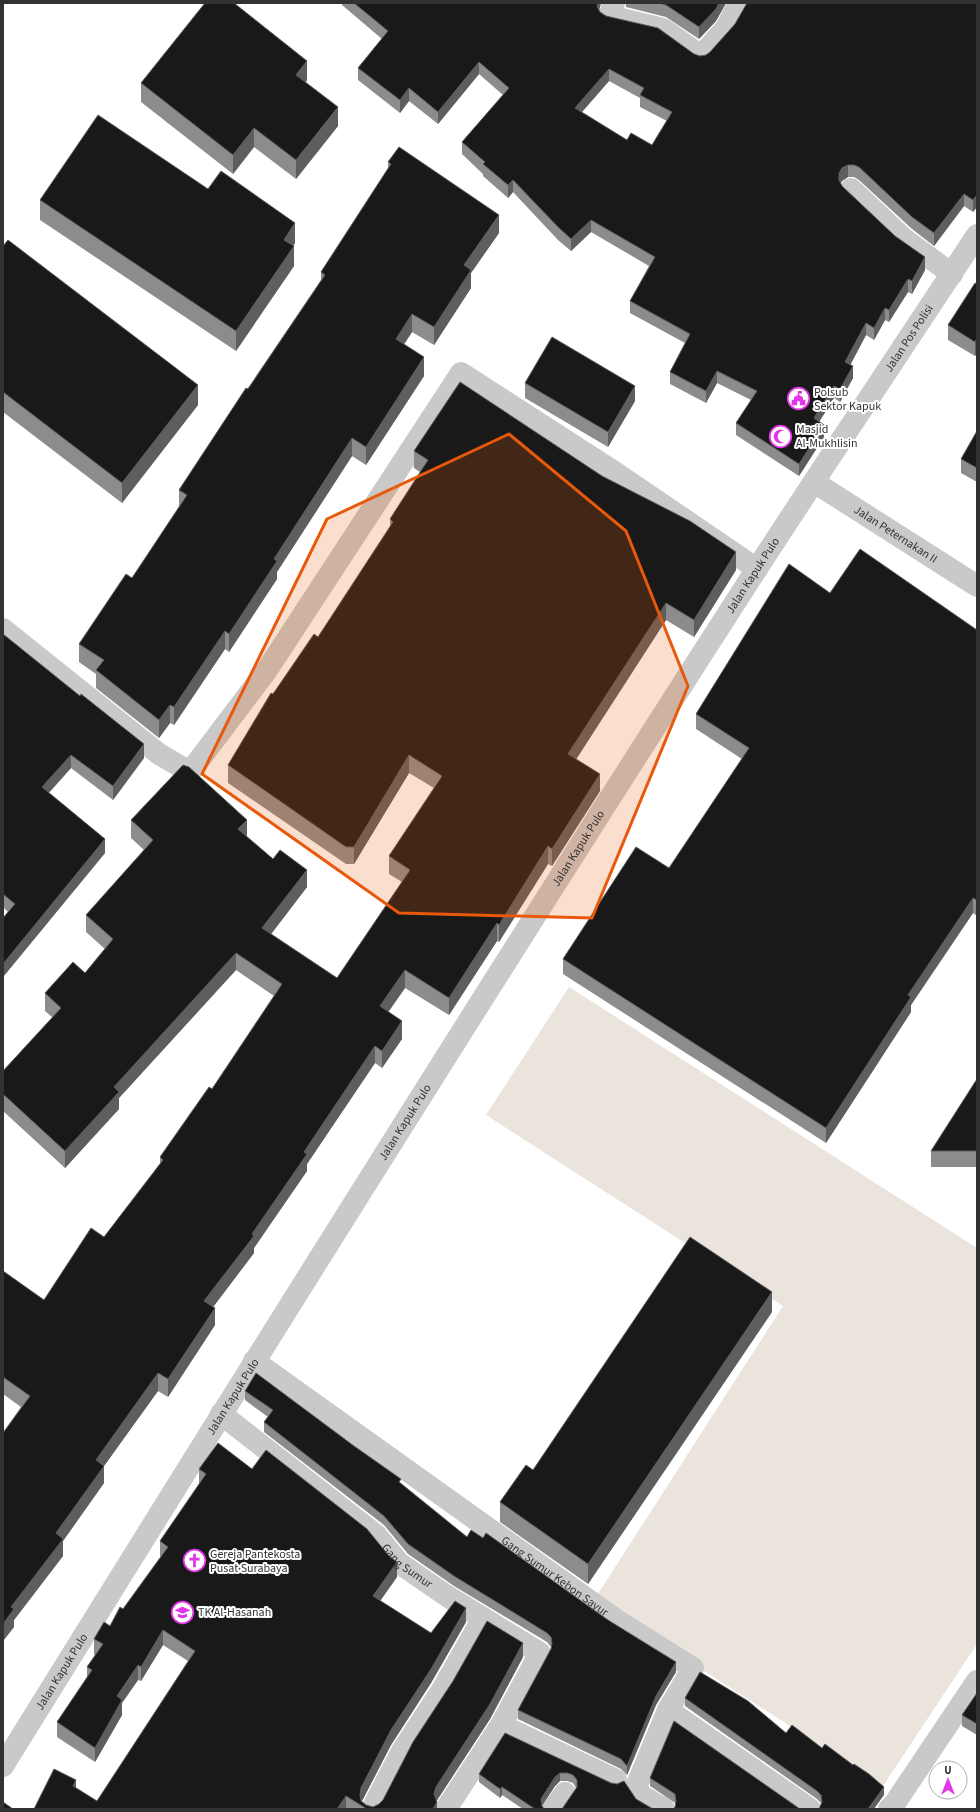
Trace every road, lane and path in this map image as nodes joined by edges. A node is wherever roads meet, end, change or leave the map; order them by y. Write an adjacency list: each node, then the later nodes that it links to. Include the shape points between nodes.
1 (614, 3): 2 (street, via 609,16 663,29 701,56 726,28)
2 (739, 3)
3 (851, 189): 5 (street, via 904,240)
4 (977, 235): 5 (street, Jalan Pos Polisi)
5 (952, 274): 6 (street, Jalan Pos Polisi)
6 (814, 482): 7 (street, Jalan Kapuk Pulo); 8 (street, Jalan Peternakan II)
7 (757, 569): 9 (street, via 616,473 461,373 267,670 190,772 159,754); 10 (street, Jalan Kapuk Pulo)
8 (977, 586)
9 (3, 629)
10 (254, 1361): 11 (street, Jalan Kapuk Pulo); 14 (street, Gang Sumur Kebon Sayur, via 615,1619 693,1668)
11 (221, 1414): 12 (street, Gang Sumur, via 376,1535 399,1563); 16 (street, Jalan Kapuk Pulo)
12 (483, 1618): 15 (street, Gang Sumur, via 540,1653); 20 (street, via 442,1690 402,1751)
13 (977, 1680): 23 (street)
14 (668, 1710): 18 (street, via 636,1787); 19 (street)
15 (501, 1725): 17 (street); 21 (street, Gang Sumur)
16 (3, 1766)
17 (616, 1780)
18 (636, 1802): 22 (street)
19 (803, 1804)
20 (372, 1809)
21 (446, 1809)
22 (664, 1809)
23 (889, 1809)

